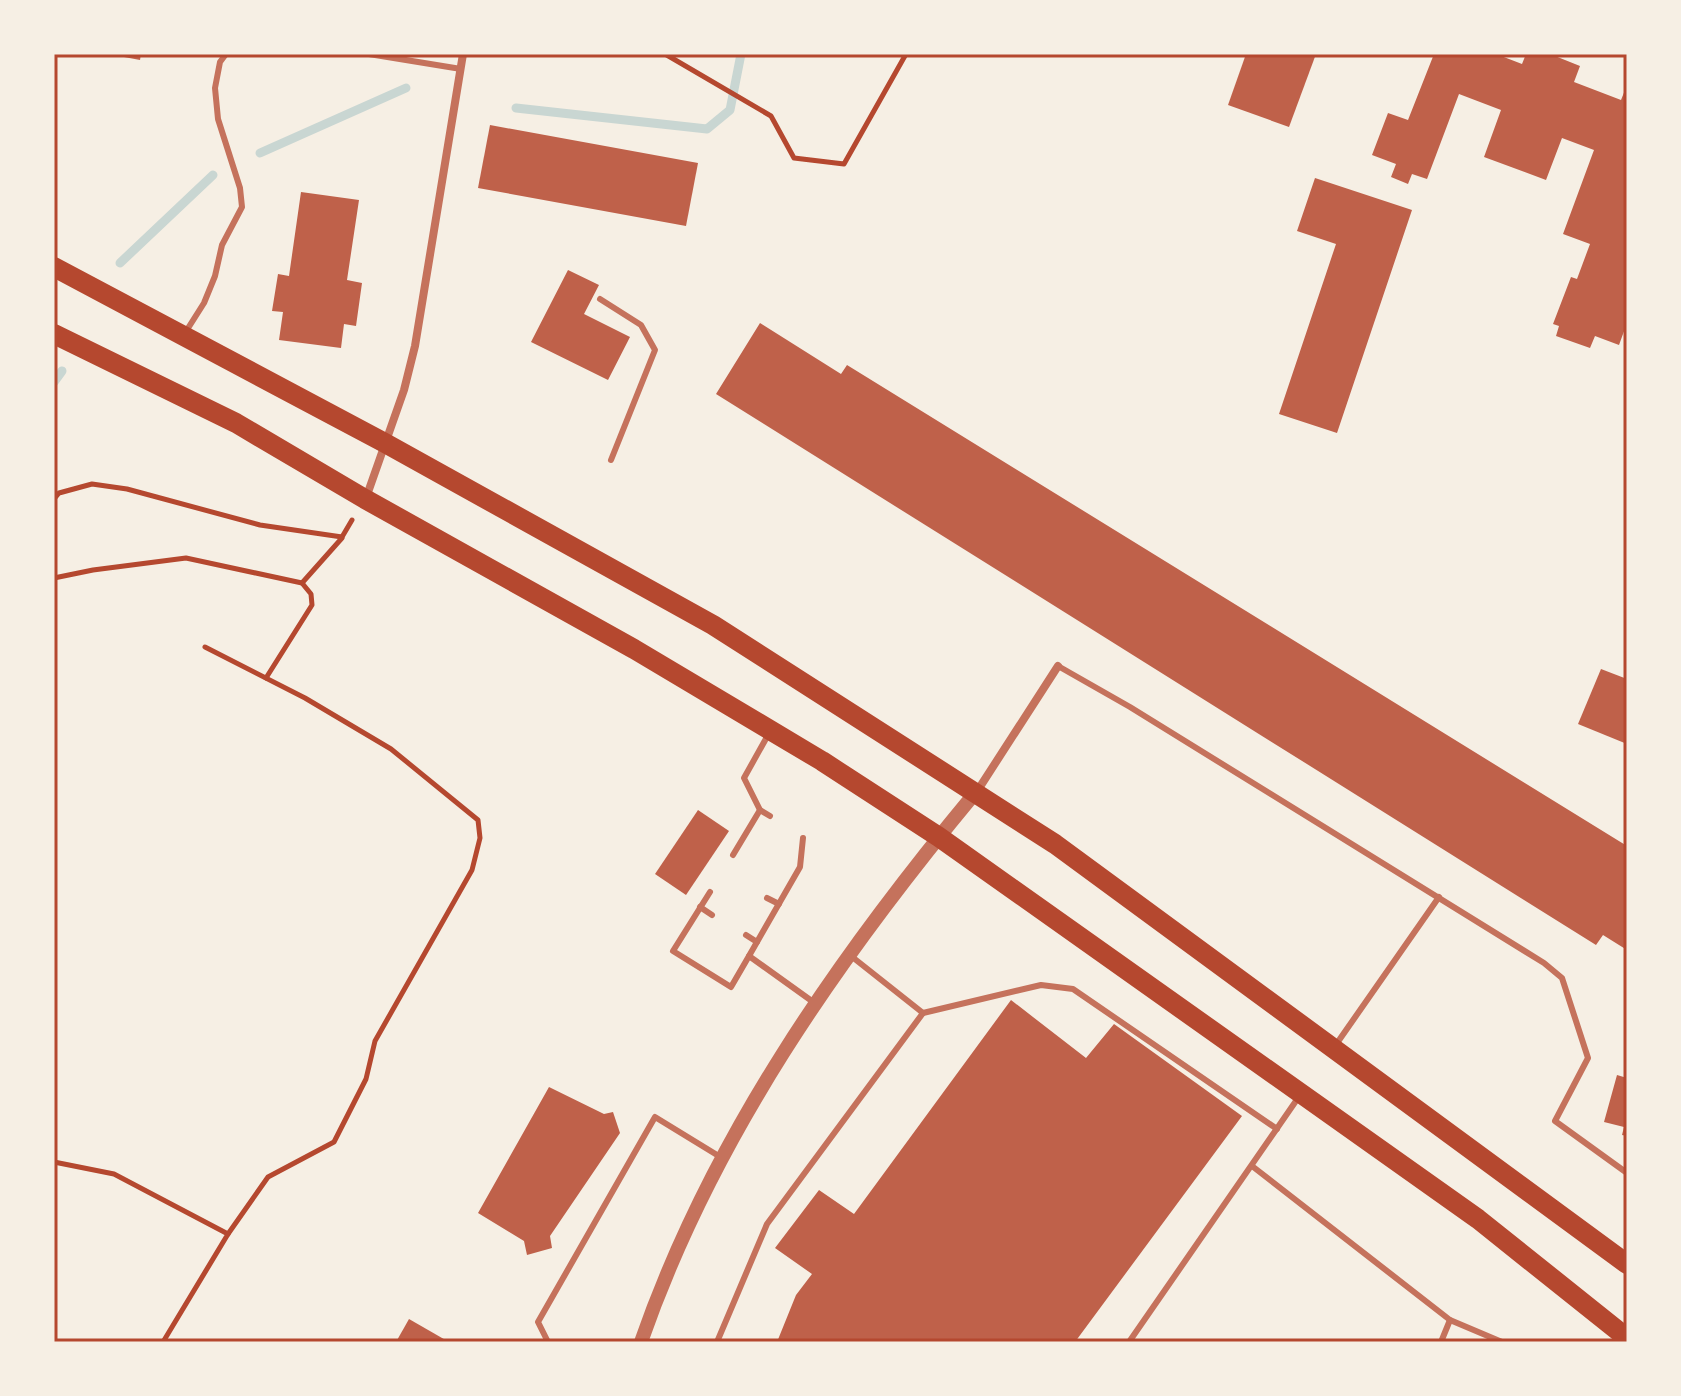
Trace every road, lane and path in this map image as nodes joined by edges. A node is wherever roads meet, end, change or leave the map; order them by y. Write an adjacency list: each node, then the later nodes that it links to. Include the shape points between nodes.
1 (226, 54): 10 (lane, via 215,88 218,119 242,207 222,245 204,303)
2 (369, 54): 6 (lane)
3 (463, 54): 6 (street)
4 (665, 54): 5 (path, via 771,116 794,158 844,164)
5 (906, 54)
6 (461, 69): 11 (street, via 415,346)
7 (54, 267): 10 (main road)
8 (600, 299): 12 (lane, via 641,325 655,350)
9 (54, 334): 14 (main road, via 236,423)
10 (183, 336): 11 (main road)
11 (385, 443): 14 (street); 22 (main road, via 713,625)
12 (611, 460)
13 (54, 499): 15 (path, via 92,484 260,525)
14 (365, 499): 15 (path); 21 (main road)
15 (342, 537): 17 (path)
16 (54, 578): 17 (path, via 186,558)
17 (302, 583): 20 (path, via 312,605)
18 (205, 647): 20 (path)
19 (1058, 666): 22 (street); 33 (lane)
20 (266, 678): 51 (path, via 391,749 478,820 480,838 472,870 375,1041 366,1079 334,1142 268,1177)
21 (771, 730): 23 (lane, via 744,778); 26 (main road)
22 (975, 793): 26 (street); 44 (main road, via 1055,844)
23 (760, 810): 24 (lane); 25 (lane)
24 (770, 816)
25 (745, 833): 28 (lane); 29 (lane)
26 (939, 837): 41 (street); 45 (main road)
27 (803, 838): 31 (lane)
28 (755, 839)
29 (733, 855)
30 (791, 861): 31 (lane)
31 (800, 867): 35 (lane)
32 (710, 892): 36 (lane)
33 (1439, 897): 44 (lane); 50 (lane, via 1562,978 1588,1058 1555,1121)
34 (767, 898): 35 (lane)
35 (779, 904): 39 (lane)
36 (700, 907): 37 (lane); 40 (lane, via 673,951 731,987)
37 (712, 915)
38 (746, 935): 39 (lane)
39 (757, 942): 40 (lane)
40 (749, 956): 42 (lane)
41 (851, 956): 42 (street); 43 (lane)
42 (816, 1004): 47 (street)
43 (923, 1013): 46 (lane, via 1041,985 1073,989); 58 (lane, via 767,1224)
44 (1333, 1049): 52 (main road)
45 (1301, 1094): 46 (lane); 54 (main road, via 1478,1219)
46 (1277, 1129): 49 (lane)
47 (722, 1158): 56 (lane, via 655,1117 538,1322); 57 (street, via 691,1217)
48 (54, 1162): 51 (path, via 114,1174)
49 (1252, 1166): 53 (lane); 59 (lane)
50 (1627, 1173)
51 (228, 1234): 55 (path)
52 (1627, 1264)
53 (1450, 1320): 60 (lane); 61 (lane)
54 (1627, 1338)
55 (163, 1342)
56 (548, 1342)
57 (641, 1342)
58 (717, 1342)
59 (1129, 1342)
60 (1441, 1342)
61 (1502, 1342)

